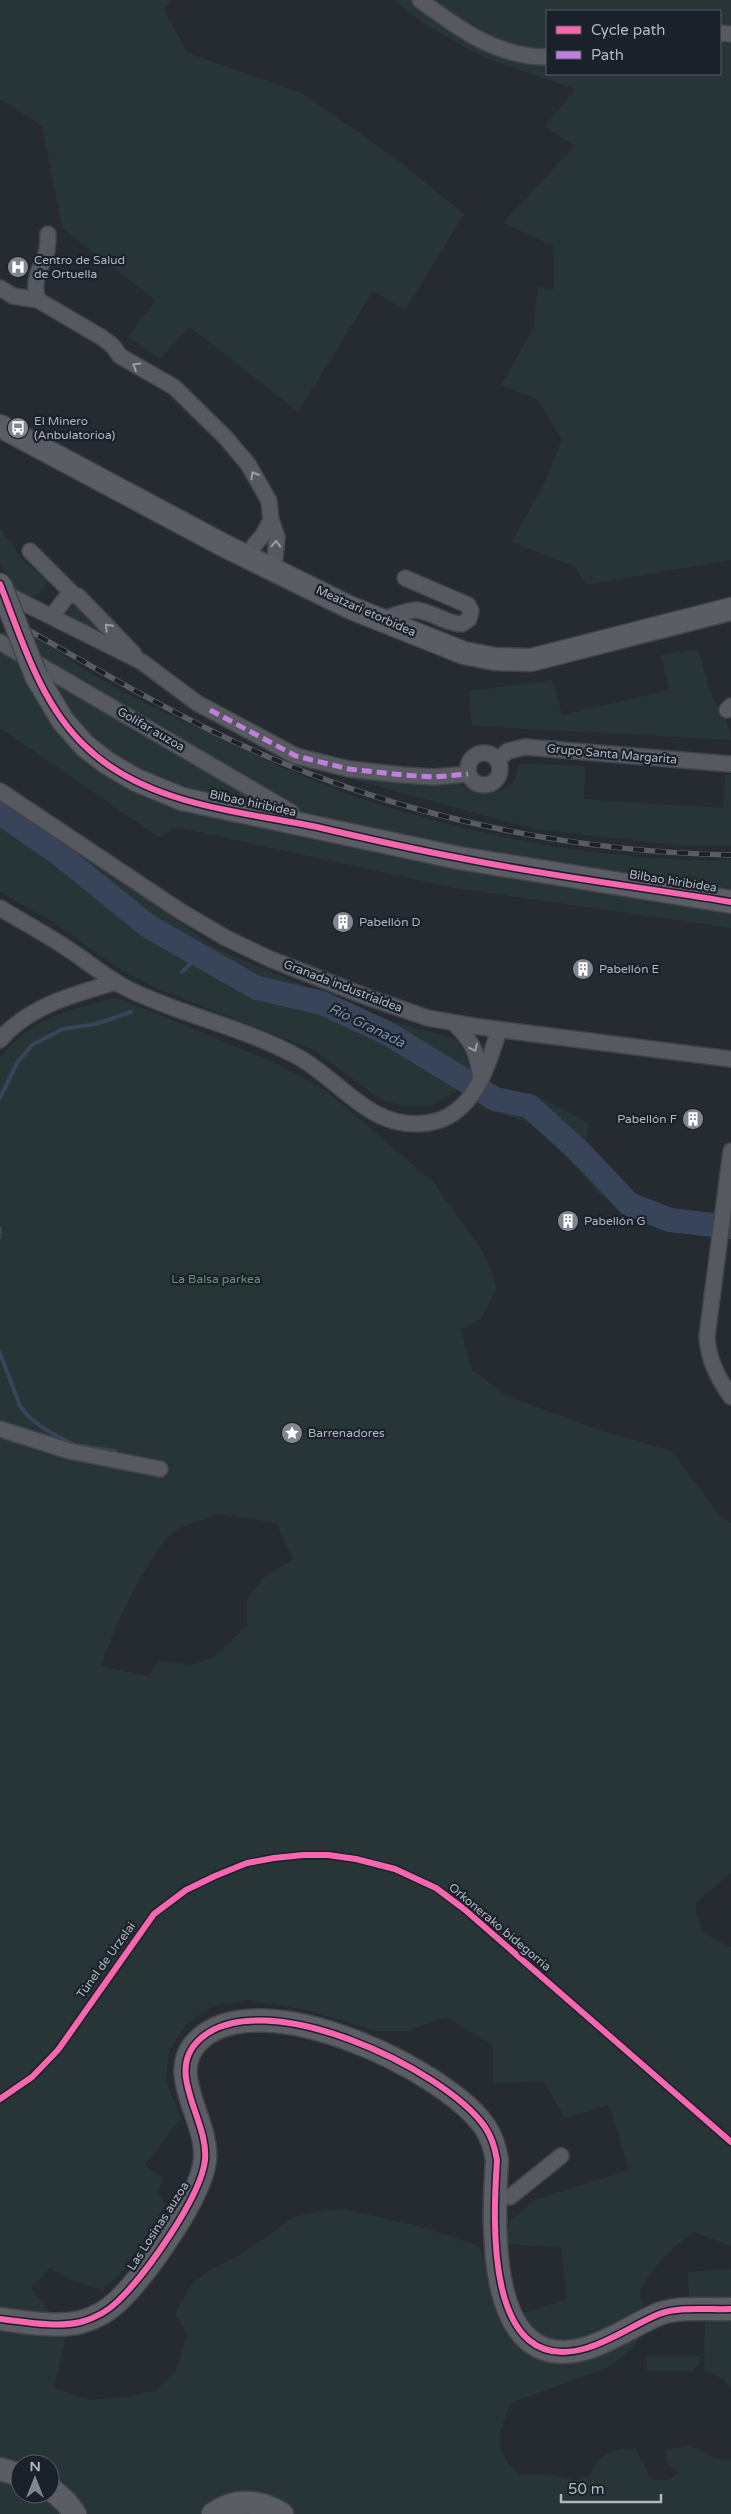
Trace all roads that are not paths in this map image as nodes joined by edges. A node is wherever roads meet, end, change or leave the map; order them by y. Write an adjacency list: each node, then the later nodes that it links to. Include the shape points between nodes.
1 (420, 0): 2 (street, via 455,26 501,50 528,57)
2 (546, 57)
3 (48, 234): 5 (street, via 47,252 34,290)
4 (0, 288): 5 (street, via 13,296)
5 (38, 300): 7 (street, one-way to 5, via 269,500 248,464 174,388 120,356 101,337)
6 (0, 426): 9 (street, Meatzari etorbidea)
7 (271, 520): 9 (street); 10 (street, one-way to 7, via 277,537)
8 (30, 552): 14 (street)
9 (246, 555): 10 (street, Meatzari etorbidea)
10 (274, 569): 17 (street, Meatzari etorbidea, via 352,608)
11 (405, 578): 17 (street, via 468,606 471,611 469,619 456,624 420,610 411,610)
12 (0, 584): 24 (street, Bilbao hiribidea, bridge, via 36,676 63,720 85,746 136,780 182,799)
13 (0, 590): 16 (street)
14 (73, 594): 16 (street, via 64,598); 19 (street, one-way to 14)
15 (731, 609): 17 (street, Meatzari etorbidea, via 531,660 495,659 464,653)
16 (52, 616): 19 (street)
17 (383, 619)
18 (0, 642): 24 (street, Golifar auzoa, via 291,812)
19 (142, 662): 22 (street, via 197,703 296,756 349,768 403,775)
20 (497, 760): 21 (street, Grupo Santa Margarita, via 508,751 524,747); 22 (street, via 489,753 474,756 468,764); 22 (street, via 500,772 490,784 474,783)
21 (731, 764)
22 (468, 774)
23 (0, 790): 30 (street, Granada industrialdea, via 180,911 226,938 367,997 428,1018)
24 (294, 823): 25 (street, Bilbao hiribidea, via 459,858)
25 (611, 882): 26 (street, Bilbao hiribidea); 27 (street, Bilbao hiribidea)
26 (731, 896)
27 (731, 902)
28 (0, 908): 29 (street, via 58,942)
29 (116, 982): 32 (street, via 48,1004); 34 (street, via 301,1059 344,1093 386,1120 406,1124 429,1123 450,1115 466,1105)
30 (454, 1023): 31 (street, Granada industrialdea); 34 (street, one-way to 34, via 478,1055)
31 (499, 1030): 33 (street, Granada industrialdea); 34 (street)
32 (0, 1040)
33 (731, 1060)
34 (481, 1080)
35 (731, 1151): 36 (street, via 707,1323 708,1350 716,1374)
36 (731, 1397)
37 (0, 1429): 38 (street, via 69,1451)
38 (160, 1469)
39 (561, 2156): 40 (street, via 510,2197)
40 (495, 2196): 41 (street, Las Losinas auzoa, via 493,2227 497,2260 510,2313 526,2340 544,2349 578,2350 660,2314); 42 (street, Las Losinas auzoa, via 497,2160 491,2137 476,2116 431,2081 371,2048 306,2026 276,2020 232,2022 201,2037 185,2064 186,2083 206,2149 202,2173 193,2196 152,2260 117,2302 82,2322 55,2324)
41 (731, 2309)
42 (0, 2319)
43 (60, 2497): 44 (street)
44 (75, 2514)
45 (214, 2514): 46 (street, via 227,2506 246,2502 267,2506)
46 (282, 2514)

